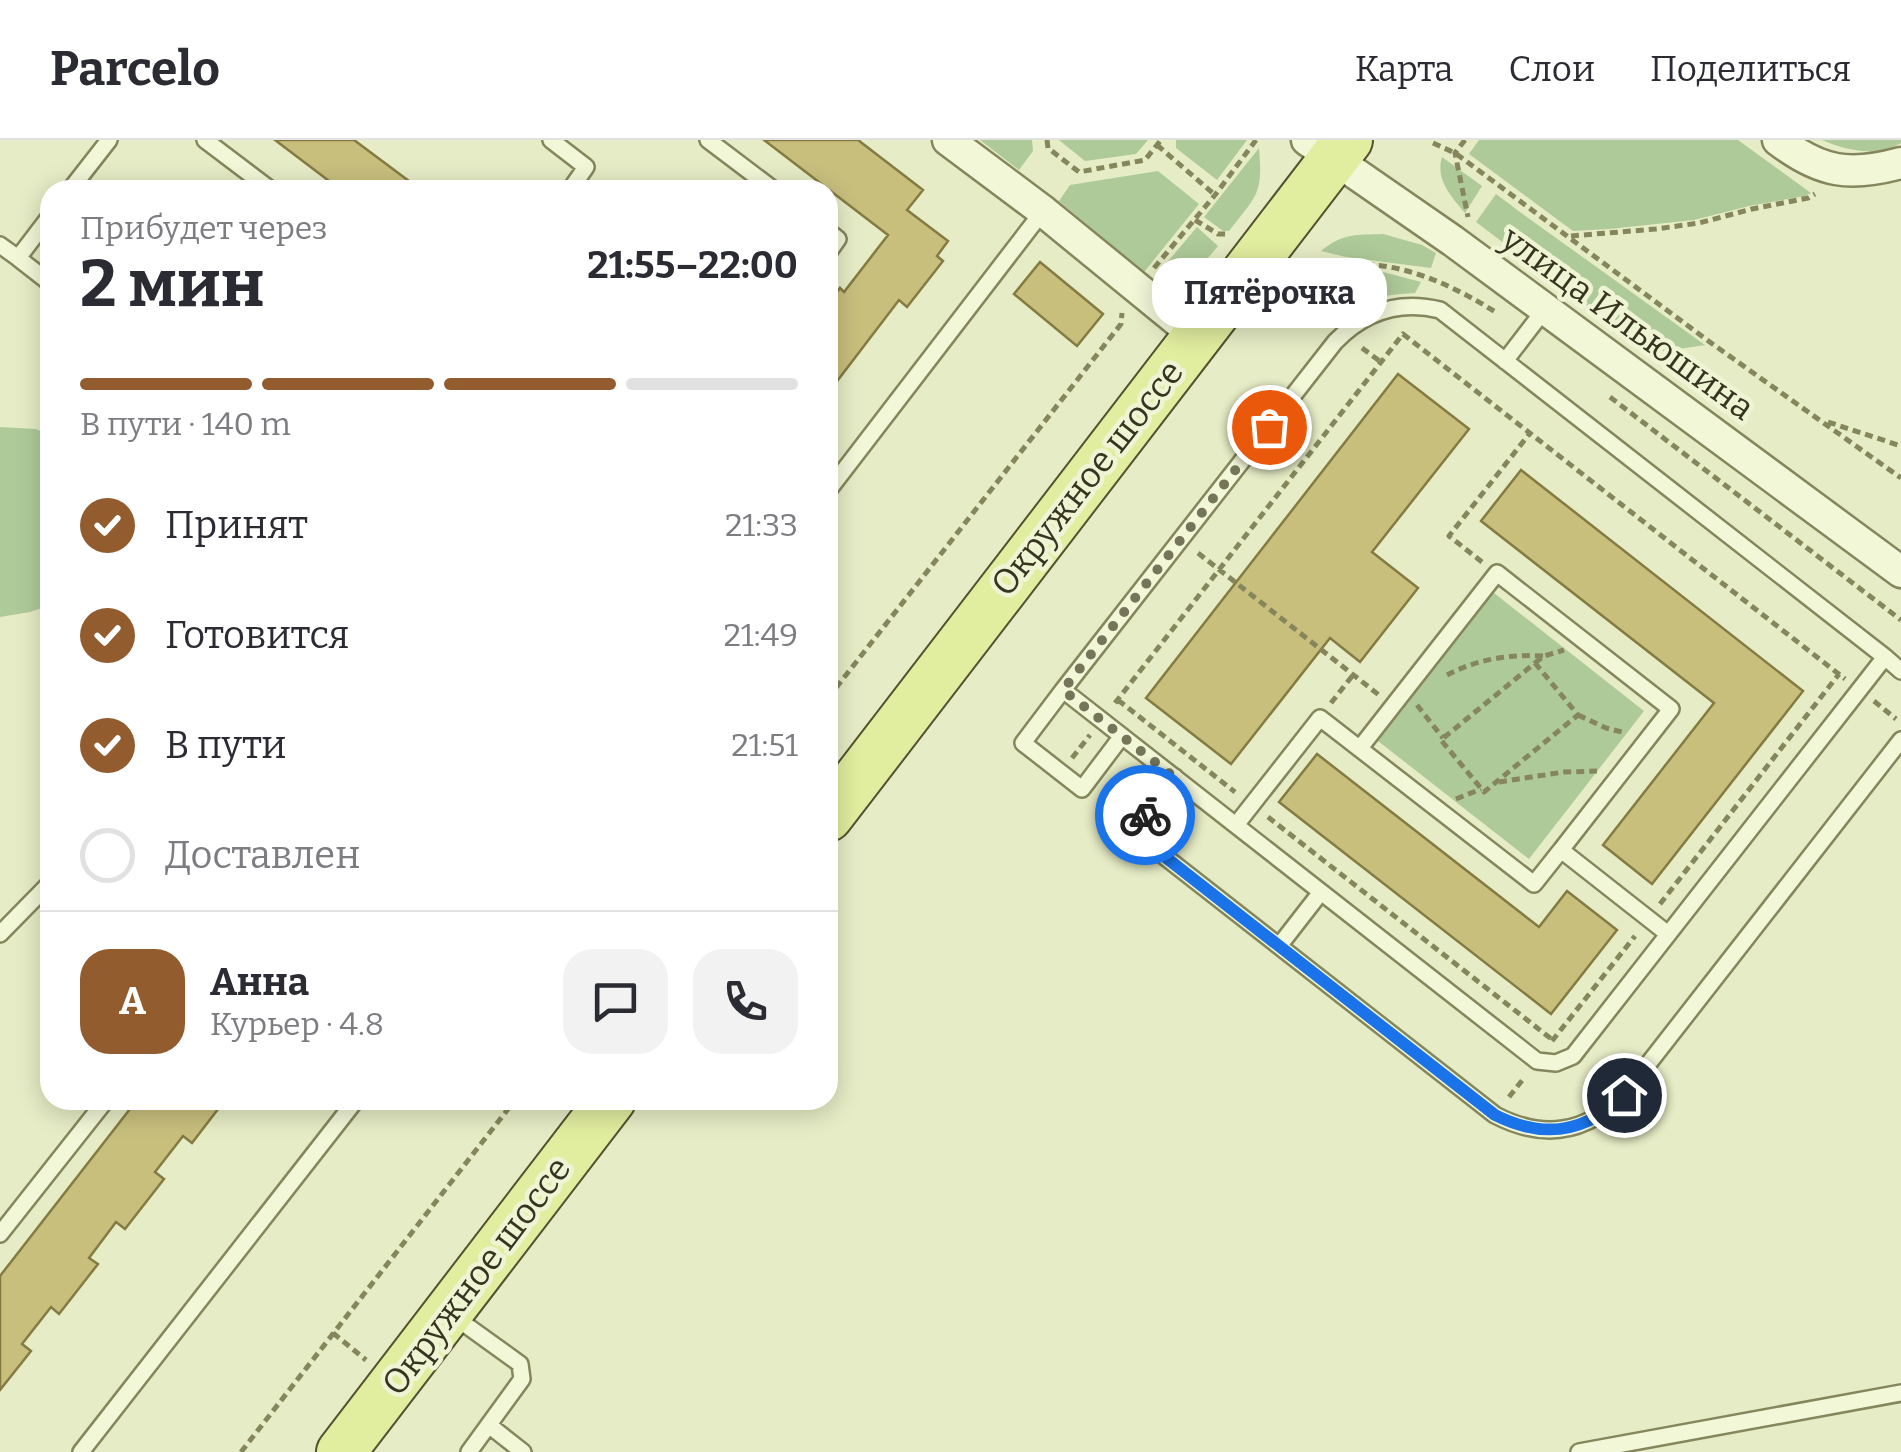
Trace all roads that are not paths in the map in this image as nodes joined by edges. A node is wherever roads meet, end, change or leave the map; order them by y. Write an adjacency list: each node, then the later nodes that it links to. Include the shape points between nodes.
1 (108, 140): 9 (lane)
2 (205, 140): 10 (lane)
3 (551, 140): 11 (lane, via 586,167)
4 (708, 140): 12 (lane)
5 (948, 140): 13 (street)
6 (1778, 140): 8 (street, via 1823,168 1848,172)
7 (1330, 146): 18 (street, улица Ильюшина); 19 (main road, Окружное шоссе)
8 (1901, 163)
9 (78, 180)
10 (259, 180)
11 (577, 180)
12 (761, 180)
13 (1043, 211): 19 (street); 21 (lane)
14 (40, 229): 16 (lane)
15 (0, 245): 16 (lane)
16 (18, 258): 17 (lane)
17 (40, 275)
18 (1545, 309): 20 (lane); 22 (street, улица Ильюшина)
19 (1196, 336): 30 (main road, Окружное шоссе)
20 (1504, 361): 23 (lane); 25 (lane, via 1440,310 1394,307 1362,318)
21 (838, 478)
22 (1901, 572)
23 (1884, 658): 24 (lane); 36 (lane)
24 (1901, 670)
25 (1063, 690): 26 (lane); 26 (lane, via 1022,743 1082,789)
26 (1122, 736): 29 (lane)
27 (1901, 740): 37 (lane, via 1624,1095 1578,1126 1526,1128 1495,1115)
28 (1360, 748): 31 (lane, via 1320,718); 32 (lane, via 1534,884); 32 (lane, via 1496,573 1671,709)
29 (1174, 777): 31 (lane); 37 (lane, via 1132,831)
30 (838, 804)
31 (1236, 826): 33 (lane)
32 (1561, 850): 36 (lane)
33 (1321, 892): 36 (lane, via 1537,1061 1574,1056); 37 (lane)
34 (40, 893): 35 (lane)
35 (0, 934)
36 (1668, 934)
37 (1279, 946)
38 (98, 1110): 41 (lane)
39 (348, 1110): 45 (lane)
40 (603, 1110): 42 (main road, Окружное шоссе)
41 (0, 1234)
42 (448, 1312): 44 (lane, via 520,1364 522,1379); 46 (main road, Окружное шоссе)
43 (1901, 1393): 49 (lane)
44 (490, 1426): 47 (lane); 48 (lane)
45 (80, 1452)
46 (341, 1452)
47 (470, 1452)
48 (523, 1452)
49 (1579, 1452)

